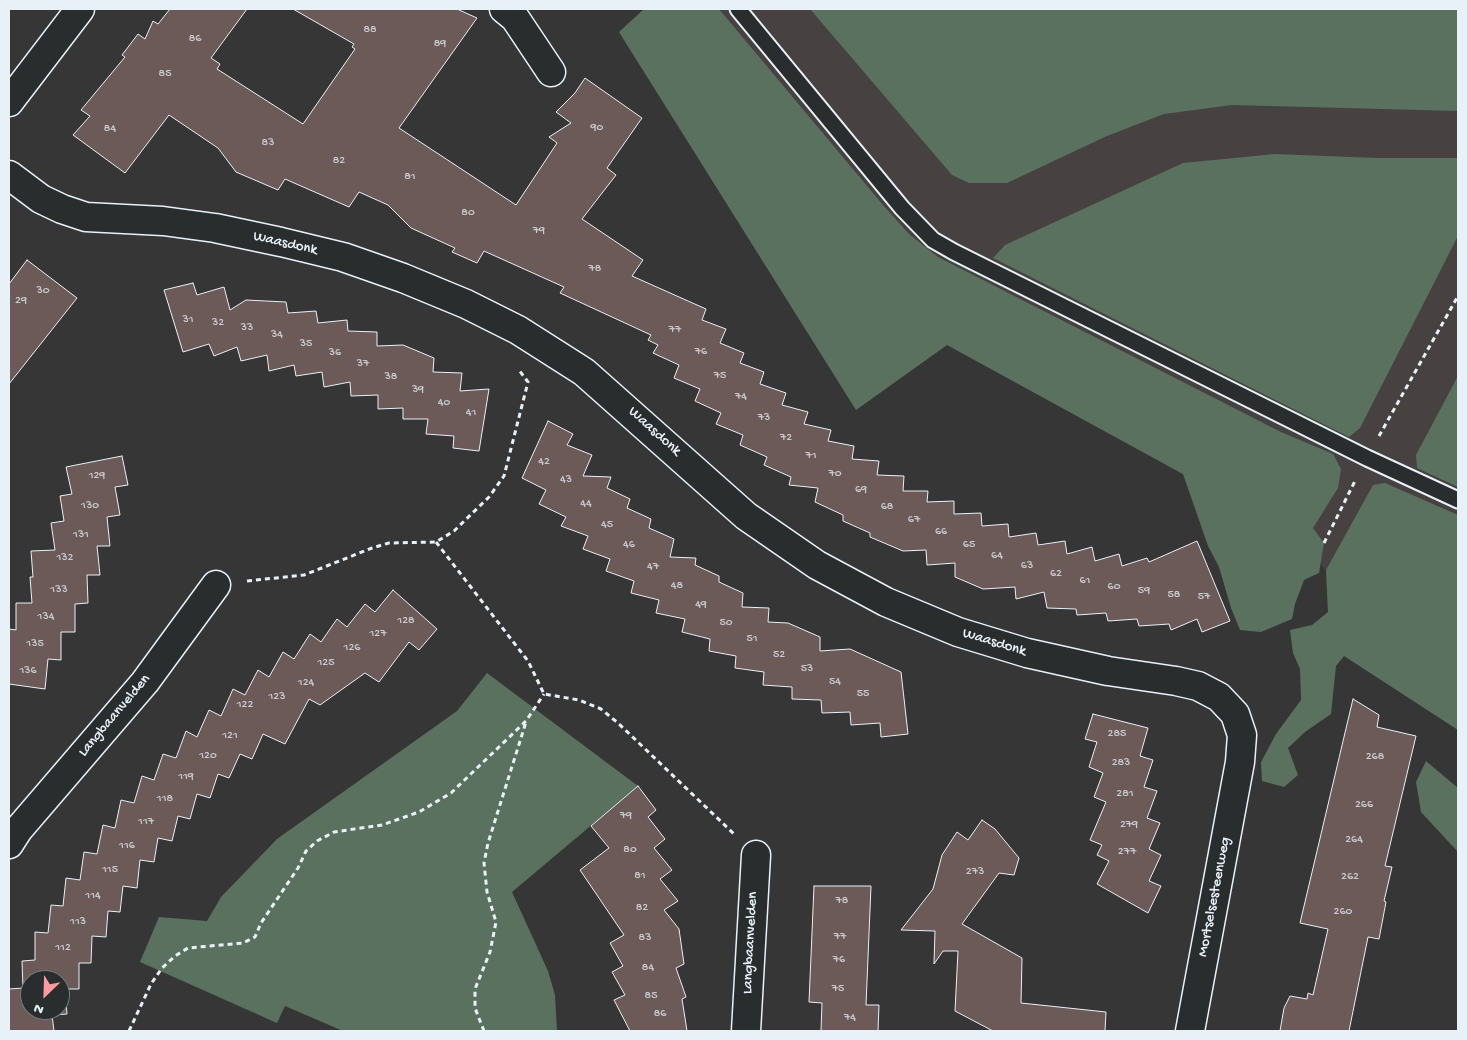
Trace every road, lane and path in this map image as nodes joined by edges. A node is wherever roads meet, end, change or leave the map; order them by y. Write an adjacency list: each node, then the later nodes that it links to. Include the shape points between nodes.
1 (80, 9): 5 (street)
2 (504, 9): 4 (street, via 515,18)
3 (738, 9): 9 (lane, via 902,208 933,240)
4 (551, 72)
5 (9, 102)
6 (9, 175): 8 (street, Waasdonk, via 41,199 86,217 163,221 214,228 343,257 466,304)
7 (1458, 296): 9 (path)
8 (518, 330): 11 (path, via 519,371 528,382 504,476 489,498 454,531); 16 (street, Waasdonk, via 584,372 746,516 817,565 886,602 958,632 1027,653 1198,686 1218,697 1235,714 1242,735)
9 (1367, 458): 10 (lane); 12 (path)
10 (1458, 500)
11 (436, 542): 13 (path, via 389,543 304,575); 14 (path, via 528,661)
12 (1324, 543)
13 (216, 585): 17 (street, Langbaanvelden, via 145,682)
14 (544, 694): 15 (path); 18 (path, via 579,700 600,709)
15 (526, 721): 19 (path, via 451,793 419,812 382,825 334,832 317,841 306,851 255,938 243,943 188,948 175,956 150,984); 20 (path, via 484,863 487,892 496,922 492,944 475,988 475,1008)
16 (1240, 762): 22 (street, Mortselsesteenweg)
17 (9, 844)
18 (756, 855): 21 (street, Langbaanvelden)
19 (129, 1031)
20 (484, 1031)
21 (746, 1031)
22 (1190, 1031)

